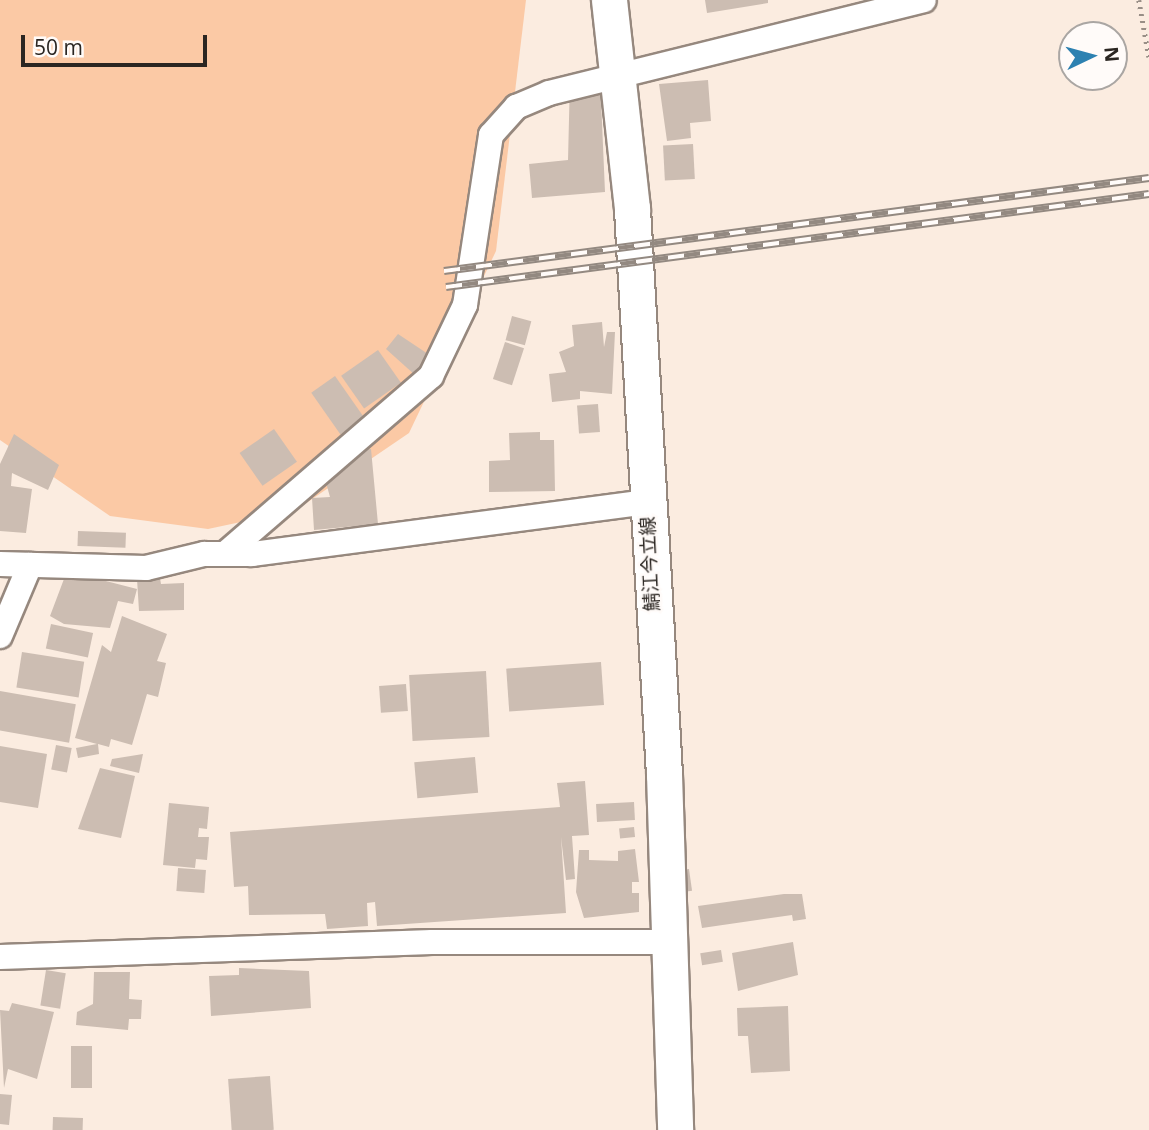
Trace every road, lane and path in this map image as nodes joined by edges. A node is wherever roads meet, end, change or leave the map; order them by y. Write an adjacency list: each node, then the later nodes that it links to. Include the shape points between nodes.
1 (608, 0): 5 (main road, 鯖江今立線)
2 (924, 0): 5 (street)
3 (1139, 0): 4 (path)
4 (1149, 57)
5 (621, 75): 6 (main road, 鯖江今立線); 7 (street, via 516,107 491,135 465,305 431,376)
6 (647, 502): 7 (street); 11 (main road, 鯖江今立線, via 664,774)
7 (226, 553): 9 (street, via 146,568)
8 (0, 564): 9 (street)
9 (30, 565): 10 (street)
10 (0, 636)
11 (667, 942): 12 (street, via 418,942); 13 (main road, 鯖江今立線)
12 (0, 957)
13 (676, 1130)

